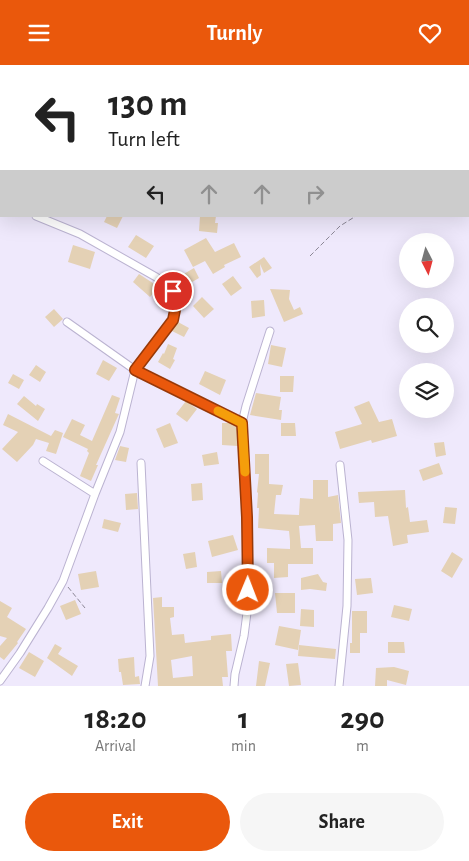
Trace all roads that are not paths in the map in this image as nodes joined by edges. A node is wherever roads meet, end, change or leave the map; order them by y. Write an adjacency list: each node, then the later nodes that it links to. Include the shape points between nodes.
1 (38, 217): 4 (street, via 80,234 156,277 173,291 176,305 173,320)
2 (67, 322): 4 (street)
3 (270, 331): 5 (street)
4 (135, 370): 5 (street); 9 (street, via 120,433)
5 (242, 423): 12 (street, via 249,574 245,628)
6 (43, 461): 9 (street)
7 (141, 463): 11 (street, via 150,656)
8 (340, 465): 13 (street, via 348,558 347,615)
9 (95, 494): 10 (street, via 63,581)
10 (0, 681)
11 (145, 686)
12 (234, 686)
13 (339, 686)

